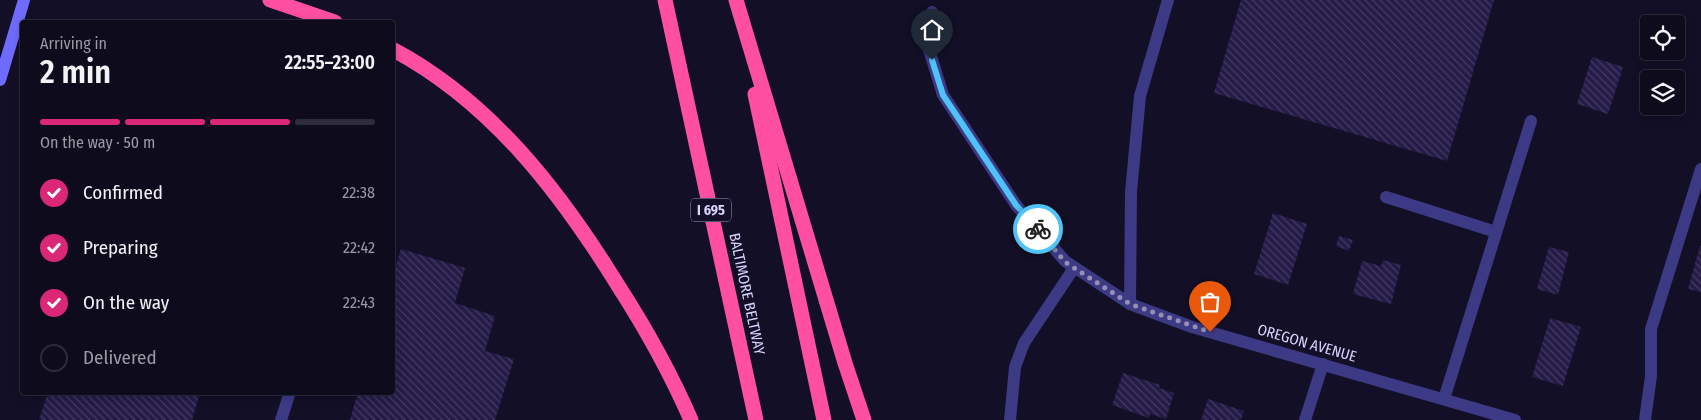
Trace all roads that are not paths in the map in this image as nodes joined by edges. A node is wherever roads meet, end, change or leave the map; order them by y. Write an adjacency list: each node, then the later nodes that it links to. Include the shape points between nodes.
1 (24, 0): 9 (main road)
2 (270, 0): 7 (highway)
3 (665, 0): 21 (highway, BALTIMORE BELTWAY / I 695)
4 (735, 0): 22 (highway); 23 (highway)
5 (1168, 0): 15 (street, via 1140,96 1131,192)
6 (932, 12): 14 (street, OREGON AVENUE, via 927,43 943,95 1016,205 1065,262)
7 (329, 20)
8 (395, 51): 20 (highway, via 421,64 479,108 534,165 590,239 636,314)
9 (0, 80)
10 (1531, 121): 13 (street)
11 (1701, 169): 27 (street, via 1651,329 1651,376)
12 (1386, 197): 13 (street)
13 (1496, 232): 18 (street)
14 (1074, 268): 15 (street, OREGON AVENUE); 24 (street, via 1024,343 1015,367)
15 (1130, 304): 16 (street, OREGON AVENUE, via 1192,327)
16 (1323, 364): 18 (street, OREGON AVENUE); 25 (street)
17 (289, 395): 19 (street)
18 (1444, 400): 26 (street, OREGON AVENUE)
19 (281, 420)
20 (691, 420)
21 (756, 420)
22 (824, 420)
23 (864, 420)
24 (1010, 420)
25 (1305, 420)
26 (1515, 420)
27 (1645, 420)

